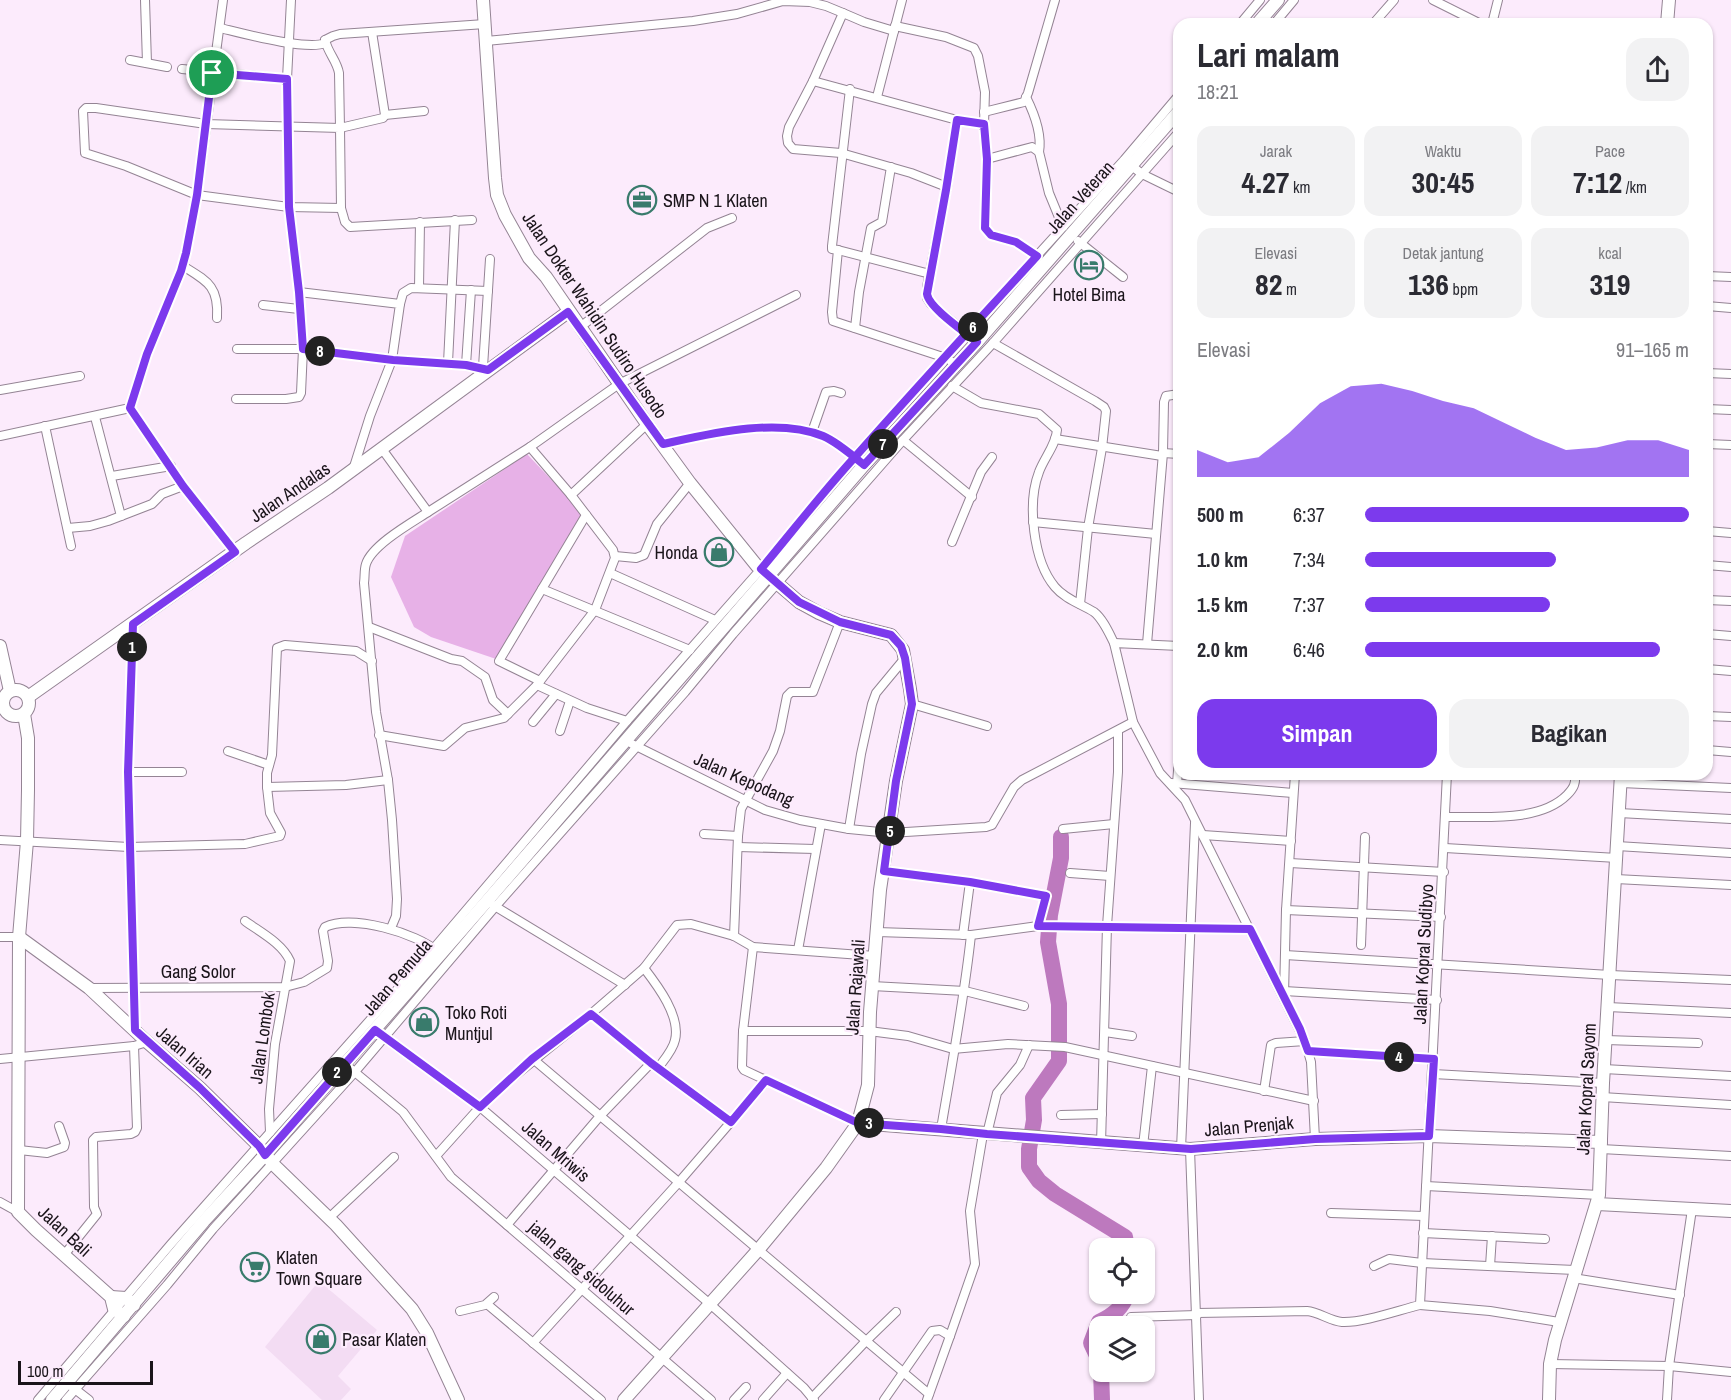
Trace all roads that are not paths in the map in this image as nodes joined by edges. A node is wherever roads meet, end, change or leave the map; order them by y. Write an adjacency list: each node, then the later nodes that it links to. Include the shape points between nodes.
1 (146, 0): 32 (street)
2 (223, 0): 25 (street)
3 (291, 0): 30 (street)
4 (483, 0): 24 (street, Jalan Dokter Wahidin Sudiro Husodo)
5 (760, 0): 15 (street)
6 (902, 0): 26 (street)
7 (1055, 0): 40 (street)
8 (1260, 0): 17 (street)
9 (1278, 0): 18 (street)
10 (1294, 0): 19 (street)
11 (1394, 0): 20 (street)
12 (1433, 0): 21 (street)
13 (1498, 0): 22 (street)
14 (1669, 0): 23 (street)
15 (770, 6): 16 (street, via 801,1); 29 (street, via 737,15)
16 (843, 13): 26 (street); 37 (street)
17 (1245, 18)
18 (1262, 18)
19 (1279, 18)
20 (1378, 18)
21 (1468, 18)
22 (1494, 18)
23 (1668, 18)
24 (485, 24): 27 (street); 29 (street, Jalan Dokter Wahidin Sudiro Husodo)
25 (220, 28): 30 (street); 35 (street)
26 (895, 29): 39 (street); 43 (street, via 946,37 974,48 985,92)
27 (372, 32): 28 (street); 44 (street)
28 (325, 40): 30 (street, via 320,45); 50 (street, via 339,73)
29 (486, 41): 88 (street, Jalan Dokter Wahidin Sudiro Husodo, via 497,195 518,241)
30 (288, 43): 36 (street)
31 (130, 60): 32 (street)
32 (147, 63): 33 (street)
33 (167, 67)
34 (182, 69): 35 (street)
35 (212, 73): 36 (street); 47 (street)
36 (287, 79): 49 (street)
37 (813, 81): 38 (street); 53 (street, via 794,114 788,143 793,149)
38 (850, 89): 39 (street); 53 (street)
39 (878, 97): 46 (street)
40 (1026, 97): 43 (street, via 1020,103); 52 (street, via 1041,142)
41 (1173, 104): 56 (street)
42 (424, 111): 44 (street)
43 (984, 112): 48 (street)
44 (385, 115): 50 (street)
45 (1173, 118): 56 (street, Jalan Veteran)
46 (957, 120): 48 (street); 57 (street)
47 (206, 124): 49 (street); 59 (street); 59 (street, via 96,108 83,111 85,153)
48 (984, 124): 54 (street)
49 (288, 128): 50 (street); 60 (street)
50 (340, 128): 61 (street)
51 (1173, 136): 56 (street)
52 (1039, 152): 54 (street, via 1032,147); 66 (street, via 1049,193)
53 (841, 153): 55 (street); 68 (street, via 832,246)
54 (987, 159): 69 (street, via 985,228 991,235 1016,242)
55 (891, 167): 57 (street); 70 (street, via 882,222 871,228)
56 (1132, 167): 58 (street); 66 (street, Jalan Veteran); 67 (street)
57 (947, 187): 73 (street)
58 (1173, 189)
59 (197, 195): 60 (street); 72 (street)
60 (289, 207): 61 (street); 81 (street)
61 (341, 208): 65 (street, via 350,227)
62 (732, 218): 90 (street, via 706,228)
63 (455, 220): 64 (street); 65 (street); 78 (street)
64 (472, 220)
65 (420, 222): 77 (street)
66 (1067, 231): 67 (street); 69 (street); 92 (street, Jalan Veteran)
67 (1081, 243): 75 (street); 93 (street)
68 (838, 250): 70 (street); 91 (street, via 832,317 837,323)
69 (1037, 256): 92 (street)
70 (865, 257): 73 (street); 91 (street)
71 (490, 259): 80 (street)
72 (182, 268): 89 (street, via 208,282 216,301); 110 (street)
73 (930, 274): 92 (street, via 927,298)
74 (1713, 276): 76 (street)
75 (1123, 277)
76 (1731, 277)
77 (419, 288): 78 (street); 83 (street, via 406,290)
78 (451, 288): 79 (street); 98 (street)
79 (471, 290): 80 (street); 99 (street)
80 (488, 291): 100 (street)
81 (299, 292): 83 (street); 87 (street)
82 (796, 295): 104 (street)
83 (400, 303): 96 (street)
84 (263, 305): 87 (street)
85 (1713, 306): 86 (street)
86 (1731, 308)
87 (299, 309): 95 (street)
88 (568, 312): 90 (street, Jalan Dokter Wahidin Sudiro Husodo); 100 (street, Jalan Andalas)
89 (217, 318)
90 (579, 327): 104 (street, Jalan Dokter Wahidin Sudiro Husodo)
91 (855, 328): 97 (street)
92 (972, 338): 97 (street, Jalan Veteran)
93 (993, 343): 105 (street); 124 (street, via 1104,407)
94 (237, 349): 95 (street)
95 (303, 349): 96 (street); 109 (street, via 299,397)
96 (393, 360): 98 (street); 131 (street)
97 (951, 361): 129 (street, via 908,400); 129 (street, Jalan Veteran, via 911,414)
98 (448, 363): 99 (street)
99 (466, 365): 100 (street)
100 (485, 369): 125 (street, Jalan Andalas)
101 (1713, 373): 102 (street)
102 (1731, 374)
103 (80, 376): 106 (street)
104 (619, 384): 114 (street, Jalan Dokter Wahidin Sudiro Husodo); 123 (street)
105 (952, 386): 118 (street, via 981,403 1039,414 1057,430); 119 (street)
106 (0, 390)
107 (841, 393): 116 (street, via 826,392)
108 (1173, 394): 126 (street, via 1164,399)
109 (236, 399)
110 (130, 408): 113 (street); 130 (street)
111 (1713, 409): 112 (street)
112 (1731, 410)
113 (95, 417): 115 (street); 132 (street)
114 (647, 424): 120 (street, Jalan Dokter Wahidin Sudiro Husodo); 135 (street)
115 (45, 426): 117 (street); 141 (street)
116 (812, 432): 120 (street, via 777,427 716,433); 129 (street, via 826,437)
117 (0, 436)
118 (1055, 439): 124 (street); 140 (street, via 1036,479)
119 (903, 440): 136 (street); 153 (street)
120 (663, 444): 133 (street, Jalan Dokter Wahidin Sudiro Husodo)
121 (1713, 444): 122 (street)
122 (1731, 445)
123 (530, 447): 135 (street); 137 (street)
124 (1102, 448): 126 (street); 142 (street)
125 (382, 449): 131 (street, Jalan Andalas); 137 (street)
126 (1162, 454): 127 (street); 145 (street)
127 (1173, 454)
128 (992, 458): 136 (street, via 981,472)
129 (859, 461): 153 (street, Jalan Veteran)
130 (171, 466): 132 (street); 134 (street)
131 (353, 470): 148 (street, Jalan Andalas)
132 (112, 476): 139 (street)
133 (690, 483): 149 (street, via 657,524 644,555); 153 (street, Jalan Dokter Wahidin Sudiro Husodo)
134 (183, 486): 139 (street); 148 (street)
135 (571, 495): 138 (street)
136 (972, 497): 146 (street)
137 (428, 512): 162 (street, via 383,544 366,564)
138 (586, 515): 149 (street); 154 (street)
139 (121, 516): 141 (street)
140 (1033, 522): 142 (street); 157 (street, via 1045,572 1062,594)
141 (68, 528): 147 (street)
142 (1088, 528): 145 (street); 157 (street)
143 (1713, 532): 144 (street)
144 (1731, 533)
145 (1156, 534): 167 (street)
146 (952, 542)
147 (71, 546)
148 (235, 552): 161 (street, Jalan Andalas)
149 (615, 556): 152 (street)
150 (1713, 566): 151 (street)
151 (1731, 567)
152 (610, 573): 158 (street); 159 (street)
153 (769, 577): 159 (street); 160 (street, Jalan Rajawali, via 799,602); 195 (street, Jalan Pemuda)
154 (542, 589): 158 (street); 177 (street, via 499,661)
155 (1713, 600): 156 (street)
156 (1731, 601)
157 (1080, 604): 166 (street, via 1096,614)
158 (595, 610): 170 (street); 177 (street)
159 (716, 620): 170 (street)
160 (840, 622): 172 (street, Jalan Rajawali, via 891,635); 213 (street, via 813,692 791,692 787,696 773,751)
161 (133, 624): 180 (street, Jalan Andalas); 200 (street)
162 (369, 627): 165 (street); 185 (street, via 462,661 484,678 493,700)
163 (1713, 634): 164 (street)
164 (1731, 636)
165 (369, 642): 171 (street); 173 (street)
166 (1114, 643): 167 (street); 190 (street)
167 (1147, 644): 169 (street)
168 (0, 646): 176 (street)
169 (1173, 646)
170 (690, 650): 188 (street)
171 (356, 651): 173 (street); 199 (street, via 285,645 277,648)
172 (905, 658): 182 (street, Jalan Rajawali); 220 (street, via 876,693 872,704)
173 (372, 661): 194 (street)
174 (1713, 670): 175 (street)
175 (1731, 671)
176 (2, 673): 178 (street)
177 (538, 683): 179 (street); 185 (street)
178 (10, 691): 180 (street, via 19,689); 183 (street)
179 (556, 694): 181 (street); 189 (street)
180 (28, 697): 184 (street, via 29,708)
181 (570, 701): 188 (street); 192 (street)
182 (912, 704): 191 (street); 222 (street, Jalan Rajawali)
183 (2, 709): 184 (street, via 12,716)
184 (24, 714): 228 (street, Jalan Bali, via 28,738)
185 (508, 714): 194 (street, via 465,728 444,746)
186 (1713, 716): 187 (street)
187 (1731, 717)
188 (627, 721): 263 (street)
189 (533, 722)
190 (1133, 723): 193 (street); 209 (street, via 1160,773)
191 (987, 726)
192 (560, 730)
193 (1118, 731): 219 (street); 222 (street, Jalan Kepodang, via 1022,780 992,825)
194 (379, 735): 202 (street)
195 (632, 743): 213 (street, Jalan Kepodang); 245 (street, Jalan Pemuda)
196 (228, 750): 199 (street)
197 (1713, 750): 198 (street)
198 (1731, 752)
199 (269, 765): 210 (street)
200 (128, 772): 201 (street); 231 (street)
201 (182, 772)
202 (388, 780): 210 (street); 252 (street, via 397,899)
203 (1175, 780): 209 (street)
204 (1294, 780): 212 (street)
205 (1447, 780): 215 (street, Jalan Kopral Sudibyo)
206 (1575, 780): 215 (street, via 1572,790 1548,808 1503,816)
207 (1621, 780): 214 (street, Jalan Kopral Sayom)
208 (1633, 780): 211 (street)
209 (1174, 783): 212 (street); 217 (street)
210 (267, 787): 231 (street, via 270,813 280,836 245,844)
211 (1731, 788)
212 (1293, 793): 229 (street)
213 (744, 800): 218 (street, Jalan Kepodang, via 780,815); 225 (street)
214 (1619, 813): 216 (street); 234 (street, Jalan Kopral Sayom)
215 (1446, 817): 232 (street, Jalan Kopral Sudibyo)
216 (1731, 819)
217 (1195, 820): 224 (street); 253 (street)
218 (821, 824): 220 (street, Jalan Kepodang); 233 (street)
219 (1114, 824): 221 (street); 241 (street)
220 (849, 829): 222 (street, Jalan Kepodang)
221 (1063, 829)
222 (890, 833): 238 (street, Jalan Rajawali)
223 (704, 834): 225 (street)
224 (1203, 835): 229 (street); 254 (street)
225 (738, 836): 230 (street)
226 (1365, 837): 237 (street)
227 (0, 840): 228 (street)
228 (27, 841): 231 (street); 259 (street, Jalan Bali)
229 (1291, 841): 236 (street)
230 (738, 846): 233 (street); 257 (street)
231 (129, 847): 274 (street)
232 (1445, 848): 234 (street); 239 (street, Jalan Kopral Sudibyo)
233 (815, 849): 262 (street)
234 (1617, 852): 235 (street); 242 (street, Jalan Kopral Sayom)
235 (1731, 853)
236 (1290, 863): 237 (street); 246 (street)
237 (1364, 868): 239 (street); 247 (street)
238 (884, 871): 243 (street); 255 (street, Jalan Rajawali)
239 (1444, 872): 248 (street, Jalan Kopral Sudibyo)
240 (1070, 873): 241 (street)
241 (1110, 876): 251 (street)
242 (1616, 879): 244 (street); 268 (street, Jalan Kopral Sayom)
243 (970, 882): 250 (street, via 1046,896); 256 (street)
244 (1731, 885)
245 (491, 904): 263 (street, Jalan Pemuda); 270 (street); 286 (street)
246 (1286, 910): 247 (street); 264 (street)
247 (1362, 913): 248 (street); 260 (street)
248 (1441, 917): 266 (street, Jalan Kopral Sudibyo)
249 (245, 921): 272 (street, Jalan Lombok, via 289,958)
250 (1044, 925): 251 (street); 256 (street)
251 (1107, 926): 253 (street); 285 (street)
252 (391, 928): 263 (street); 272 (street, via 355,924 325,927 327,968 304,982)
253 (1191, 929): 254 (street); 306 (street)
254 (1250, 929): 276 (street)
255 (877, 932): 256 (street); 265 (street, Jalan Rajawali)
256 (967, 935): 275 (street)
257 (734, 936): 261 (street); 267 (street, via 685,923 677,925)
258 (0, 937): 259 (street)
259 (19, 937): 273 (street, Jalan Irian); 296 (street, Jalan Bali)
260 (1361, 945)
261 (753, 947): 262 (street); 283 (street)
262 (798, 950): 265 (street)
263 (437, 951): 286 (street, Jalan Pemuda); 311 (street)
264 (1285, 955): 266 (street); 276 (street)
265 (875, 956): 271 (street, Jalan Rajawali)
266 (1439, 964): 268 (street); 277 (street, Jalan Kopral Sudibyo)
267 (644, 968): 270 (street); 302 (street, via 665,997 676,1032 673,1046)
268 (1610, 975): 269 (street); 279 (street, Jalan Kopral Sayom)
269 (1731, 980)
270 (625, 985): 281 (street)
271 (872, 986): 275 (street); 284 (street, Jalan Rajawali)
272 (284, 987): 274 (street, Gang Solor); 324 (street, Jalan Lombok, via 275,1044)
273 (89, 988): 274 (street, Gang Solor); 282 (street, Jalan Irian)
274 (133, 988): 282 (street)
275 (965, 991): 278 (street); 294 (street)
276 (1284, 994): 277 (street); 289 (street)
277 (1437, 1000): 300 (street, Jalan Kopral Sudibyo)
278 (1024, 1006)
279 (1608, 1007): 280 (street); 288 (street, Jalan Kopral Sayom)
280 (1731, 1013)
281 (591, 1014): 299 (street); 302 (street)
282 (135, 1030): 290 (street, Jalan Irian)
283 (743, 1031): 284 (street); 309 (street, via 742,1066)
284 (869, 1032): 294 (street, via 908,1036); 320 (street, Jalan Rajawali, via 868,1085)
285 (1105, 1032): 287 (street); 297 (street)
286 (379, 1034): 301 (street, Jalan Pemuda); 305 (street); 316 (street, Jalan Mriwis)
287 (1132, 1036)
288 (1606, 1040): 291 (street); 304 (street, Jalan Kopral Sayom)
289 (1305, 1041): 295 (street); 312 (street, via 1271,1045)
290 (147, 1042): 293 (street); 333 (street, Jalan Irian, via 200,1088)
291 (1698, 1043)
292 (1029, 1045): 294 (street); 297 (street, via 1065,1047); 325 (street, via 1020,1065 997,1093)
293 (134, 1046): 296 (street); 354 (street, via 137,1128 131,1134 93,1140 97,1214)
294 (953, 1049): 323 (street)
295 (1308, 1051): 300 (street); 314 (street)
296 (18, 1056): 298 (street); 332 (street, Jalan Bali)
297 (1103, 1056): 303 (street); 317 (street)
298 (0, 1059)
299 (532, 1059): 316 (street); 319 (street)
300 (1434, 1059): 307 (street, Jalan Kopral Sudibyo)
301 (345, 1064): 305 (street, jalan gang sidoluhur); 311 (street, Jalan Pemuda)
302 (654, 1065): 319 (street); 321 (street)
303 (1152, 1066): 306 (street); 330 (street)
304 (1604, 1069): 308 (street); 310 (street, Jalan Kopral Sayom)
305 (354, 1073): 333 (street, via 324,1107); 334 (street, jalan gang sidoluhur, via 403,1112)
306 (1185, 1074): 312 (street); 331 (street)
307 (1433, 1074): 310 (street); 326 (street, Jalan Kopral Sudibyo)
308 (1731, 1076)
309 (766, 1080): 320 (street); 321 (street)
310 (1603, 1083): 313 (street, Jalan Kopral Sayom)
311 (319, 1085): 324 (street); 333 (street, Jalan Pemuda)
312 (1264, 1091): 314 (street)
313 (1602, 1097): 315 (street); 329 (street, Jalan Kopral Sayom)
314 (1314, 1101): 327 (street)
315 (1731, 1105)
316 (480, 1107): 334 (street); 337 (street, Jalan Mriwis)
317 (1102, 1114): 318 (street); 328 (street)
318 (1061, 1115)
319 (600, 1116): 337 (street); 338 (street)
320 (860, 1117): 323 (street, Jalan Prenjak); 353 (street, Jalan Rajawali, via 826,1168)
321 (731, 1122): 338 (street)
322 (59, 1126): 332 (street, via 64,1147 47,1152)
323 (941, 1129): 325 (street, Jalan Prenjak)
324 (270, 1132): 333 (street)
325 (985, 1134): 328 (street, Jalan Prenjak); 373 (street, via 970,1211 975,1264)
326 (1429, 1136): 327 (street, Jalan Prenjak); 329 (street, Jalan Prenjak); 339 (street, Jalan Kopral Sudibyo)
327 (1315, 1139): 331 (street, Jalan Prenjak)
328 (1101, 1144): 330 (street, Jalan Prenjak)
329 (1601, 1145): 335 (street); 340 (street, Jalan Kopral Sayom)
330 (1143, 1146): 331 (street, Jalan Prenjak)
331 (1186, 1149): 370 (street)
332 (19, 1150): 344 (street, Jalan Bali)
333 (266, 1155): 347 (street, Jalan Irian); 363 (street, Jalan Pemuda); 382 (street, via 167,1285)
334 (436, 1156): 348 (street, jalan gang sidoluhur, via 451,1177)
335 (1731, 1156)
336 (394, 1157): 347 (street)
337 (553, 1171): 348 (street); 351 (street, Jalan Mriwis)
338 (679, 1182): 351 (street); 353 (street)
339 (1426, 1186): 340 (street); 346 (street, Jalan Kopral Sudibyo)
340 (1598, 1199): 342 (street); 358 (street, Jalan Kopral Sayom)
341 (0, 1202): 344 (street)
342 (1692, 1209): 343 (street); 360 (street)
343 (1731, 1210)
344 (18, 1212): 354 (street, Jalan Bali)
345 (1331, 1213): 346 (street)
346 (1424, 1216): 349 (street, Jalan Kopral Sudibyo)
347 (328, 1218): 390 (street, Jalan Irian, via 412,1309)
348 (507, 1225): 359 (street, jalan gang sidoluhur)
349 (1423, 1233): 350 (street); 355 (street, Jalan Kopral Sudibyo)
350 (1492, 1236): 352 (street); 357 (street)
351 (630, 1237): 359 (street); 364 (street, Jalan Mriwis)
352 (1545, 1239)
353 (759, 1249): 364 (street, Jalan Rajawali); 374 (street)
354 (64, 1255): 362 (street, Jalan Bali)
355 (1422, 1263): 356 (street, via 1389,1259); 357 (street); 365 (street, Jalan Kopral Sudibyo)
356 (1374, 1266)
357 (1490, 1266): 358 (street)
358 (1574, 1274): 360 (street); 372 (street, Jalan Kopral Sayom)
359 (581, 1289): 375 (street); 376 (street, jalan gang sidoluhur)
360 (1680, 1295): 378 (street)
361 (495, 1296): 366 (street)
362 (111, 1297): 363 (street); 368 (street)
363 (130, 1301): 368 (street, Jalan Pemuda)
364 (710, 1304): 376 (street, Jalan Rajawali); 380 (street, Jalan Mriwis)
365 (1420, 1305): 370 (street, via 1342,1322 1307,1311); 372 (street)
366 (483, 1306): 367 (street); 375 (street)
367 (460, 1311)
368 (119, 1312): 382 (street, Jalan Pemuda); 386 (street)
369 (896, 1312): 374 (street)
370 (1197, 1314): 371 (street); 397 (street)
371 (1153, 1316)
372 (1559, 1322): 377 (street, Jalan Kopral Sayom)
373 (950, 1336): 381 (street, via 940,1330 932,1331); 384 (street)
374 (865, 1342): 381 (street); 385 (street)
375 (533, 1343): 391 (street)
376 (662, 1359): 392 (street, Jalan Rajawali); 393 (street, jalan gang sidoluhur)
377 (1550, 1364): 378 (street); 398 (street, Jalan Kopral Sayom)
378 (1669, 1366): 379 (street); 399 (street)
379 (1731, 1372)
380 (787, 1373): 385 (street, Jalan Mriwis); 395 (street)
381 (904, 1374): 384 (street); 396 (street)
382 (70, 1385): 387 (street, Jalan Pemuda); 388 (street); 389 (street)
383 (746, 1387): 394 (street)
384 (928, 1397)
385 (813, 1399)
386 (38, 1400)
387 (52, 1400)
388 (66, 1400)
389 (89, 1400)
390 (458, 1400)
391 (601, 1400)
392 (624, 1400)
393 (711, 1400)
394 (734, 1400)
395 (764, 1400)
396 (884, 1400)
397 (1199, 1400)
398 (1549, 1400)
399 (1667, 1400)

